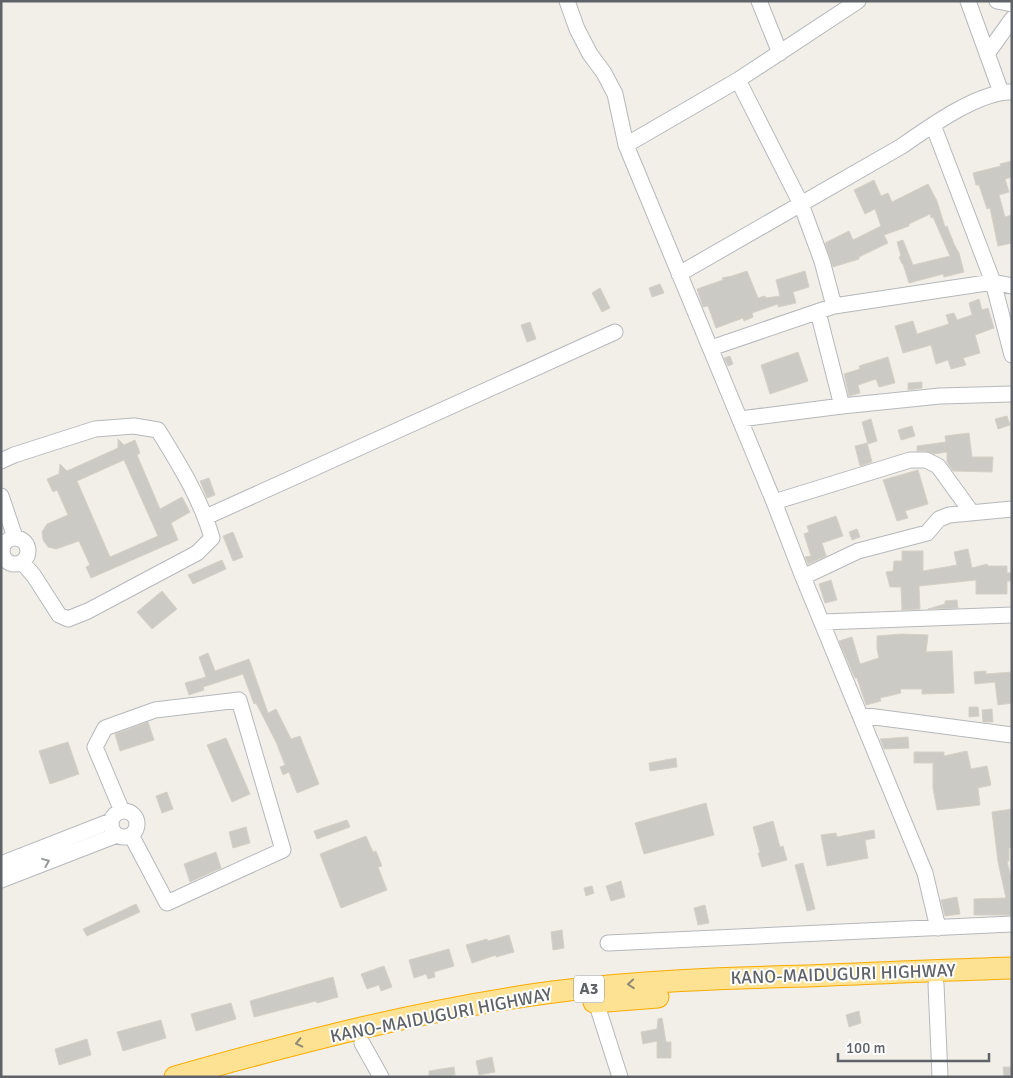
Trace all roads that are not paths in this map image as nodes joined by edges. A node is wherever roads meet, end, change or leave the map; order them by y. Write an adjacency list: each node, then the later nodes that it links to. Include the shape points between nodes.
1 (567, 1): 13 (street, via 590,54 615,94)
2 (760, 1): 8 (street)
3 (858, 1): 8 (street)
4 (968, 1): 9 (street)
5 (997, 1): 6 (street)
6 (1012, 4)
7 (1012, 18): 9 (street)
8 (780, 53): 10 (street)
9 (987, 54): 11 (street)
10 (738, 80): 13 (street); 14 (street)
11 (1006, 92): 12 (street, via 964,107)
12 (933, 125): 14 (street); 16 (street)
13 (626, 144): 15 (street)
14 (801, 204): 15 (street); 18 (street)
15 (679, 274): 21 (street)
16 (993, 282): 17 (street); 18 (street); 22 (street)
17 (1012, 286)
18 (834, 306): 19 (street)
19 (818, 312): 21 (street); 24 (street)
20 (615, 332): 31 (street)
21 (711, 348): 25 (street)
22 (1012, 354)
23 (1012, 394): 24 (street, via 940,396)
24 (842, 406): 25 (street)
25 (740, 419): 28 (street)
26 (1, 461): 31 (street, via 96,430 134,426 158,430 183,470)
27 (1, 496): 32 (street)
28 (774, 502): 30 (street, via 910,460 926,460 938,466); 35 (street)
29 (1012, 509): 30 (street)
30 (972, 513): 35 (street, via 949,515 939,519 927,533 858,551)
31 (206, 517): 34 (street, via 212,538 197,553 68,619 59,615 34,576)
32 (15, 537): 33 (street, via 6,541); 34 (street, via 28,547 28,556)
33 (2, 549): 34 (street, via 4,558)
34 (12, 564)
35 (803, 577): 37 (street)
36 (1012, 615): 37 (street)
37 (823, 622): 38 (street)
38 (860, 715): 39 (street); 45 (street, via 925,873)
39 (1012, 735)
40 (122, 810): 41 (street, via 115,814); 41 (street, via 131,812 136,819 136,828); 41 (street, via 95,747 105,728 155,710 239,700 283,850 167,903)
41 (120, 830): 42 (street); 43 (street, one-way to 41)
42 (1, 864)
43 (1, 880)
44 (1012, 924): 45 (street)
45 (938, 928): 46 (street)
46 (608, 943)
47 (1012, 968): 48 (highway, KANO-MAIDUGURI HIGHWAY / A3)
48 (884, 979): 50 (highway, KANO-MAIDUGURI HIGHWAY / A3); 51 (highway, KANO-MAIDUGURI HIGHWAY / A3); 53 (highway, KANO-MAIDUGURI HIGHWAY / A3, one-way to 53, via 712,979 544,994 478,1004 288,1045)
49 (1012, 982): 50 (highway, KANO-MAIDUGURI HIGHWAY / A3)
50 (936, 984): 57 (street)
51 (596, 1002): 52 (highway, KANO-MAIDUGURI HIGHWAY / A3, via 481,1017); 56 (street)
52 (362, 1044): 54 (highway, KANO-MAIDUGURI HIGHWAY / A3); 55 (street)
53 (176, 1077)
54 (229, 1077)
55 (381, 1077)
56 (620, 1077)
57 (940, 1077)

